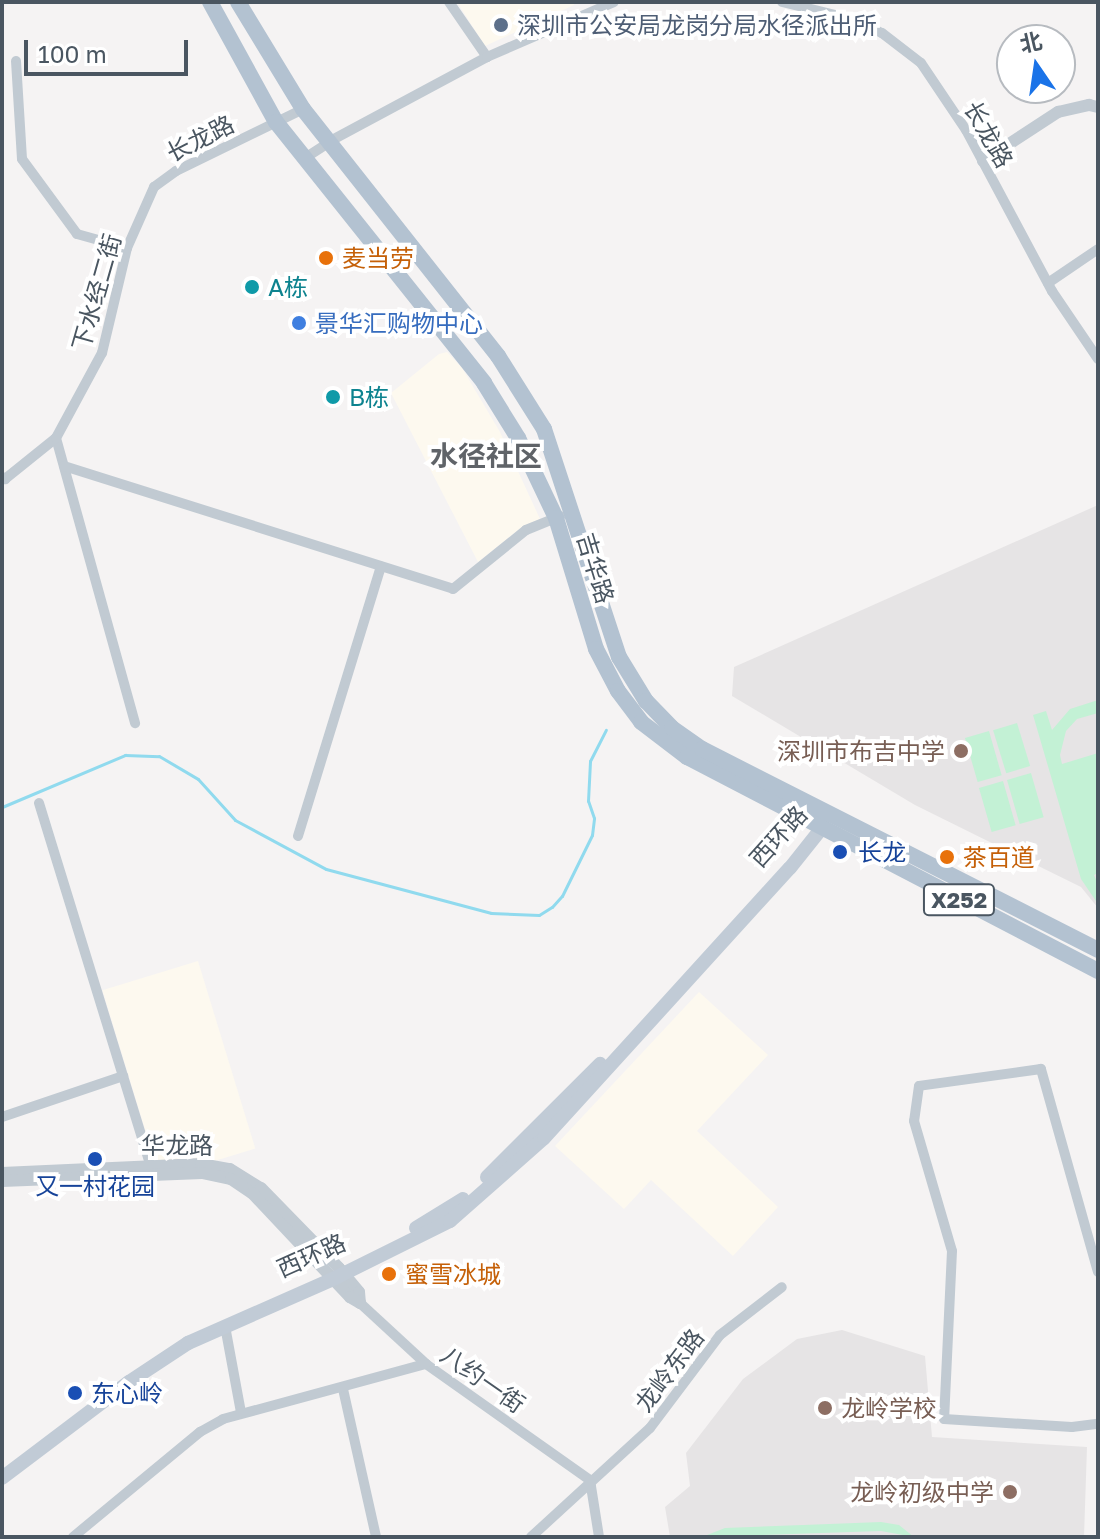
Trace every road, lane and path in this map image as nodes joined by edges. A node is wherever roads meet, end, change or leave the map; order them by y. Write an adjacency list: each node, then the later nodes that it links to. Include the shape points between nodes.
1 (210, 2): 10 (main road, 吉华路 / X252)
2 (238, 2): 9 (main road, 吉华路 / X252)
3 (449, 2): 6 (street)
4 (614, 2): 6 (street)
5 (782, 2): 13 (street, 长龙路, via 856,20 921,63)
6 (487, 57): 11 (street)
7 (16, 61): 15 (street, via 22,159 77,234)
8 (1098, 107): 13 (street, via 1058,112)
9 (303, 109): 10 (street, 长龙路); 11 (main road, 吉华路 / X252)
10 (276, 122): 12 (main road, 吉华路 / X252); 14 (street, 长龙路, via 154,187)
11 (329, 141): 12 (street); 22 (main road, 吉华路 / X252, via 498,356 544,429)
12 (305, 158): 23 (main road, 吉华路 / X252, via 484,383 518,438)
13 (983, 161): 17 (street, 长龙路)
14 (137, 224): 15 (street, 下水经二街)
15 (127, 248): 19 (street, 下水经二街, via 102,353)
16 (1098, 249): 17 (street)
17 (1048, 283): 18 (street, 长龙路)
18 (1098, 359)
19 (56, 438): 20 (street); 21 (street, 下水经二街)
20 (64, 466): 24 (street); 25 (street)
21 (2, 477)
22 (573, 512): 23 (street); 27 (main road, 吉华路 / X252, via 619,657 646,701 702,749)
23 (556, 518): 24 (street, via 526,530 453,589); 27 (main road, 吉华路 / X252, via 596,649 641,722 687,757)
24 (381, 566): 28 (street)
25 (135, 723)
26 (39, 803): 31 (street)
27 (819, 822): 29 (main road, 吉华路 / X252); 30 (main road, 吉华路 / X252); 37 (main road, 西环路, via 632,1030 470,1194)
28 (298, 836)
29 (1098, 950)
30 (1098, 971)
31 (123, 1076): 32 (street); 33 (street)
32 (2, 1117)
33 (151, 1166): 34 (street, 华龙路); 37 (street, 华龙路, via 201,1164 243,1174)
34 (2, 1173)
35 (2, 1181): 37 (street, 华龙路, via 218,1175 242,1184)
36 (1098, 1272): 44 (street, via 1041,1069 919,1086 914,1121 952,1251 944,1419)
37 (336, 1274): 39 (street, 华龙路, via 359,1292); 40 (main road, 西环路); 45 (main road, 西环路, via 184,1336)
38 (782, 1287): 47 (street, 龙岭东路, via 720,1335 650,1428)
39 (360, 1303): 41 (street, 八约一街)
40 (225, 1326): 43 (street); 46 (main road, 西环路, via 129,1382)
41 (426, 1364): 42 (street); 47 (street, 八约一街)
42 (343, 1389): 43 (street); 49 (street)
43 (241, 1412): 48 (street, via 200,1432)
44 (1098, 1424)
45 (2, 1468)
46 (2, 1478)
47 (590, 1480): 50 (street, 龙岭东路); 51 (street)
48 (73, 1537)
49 (376, 1537)
50 (531, 1537)
51 (599, 1537)

